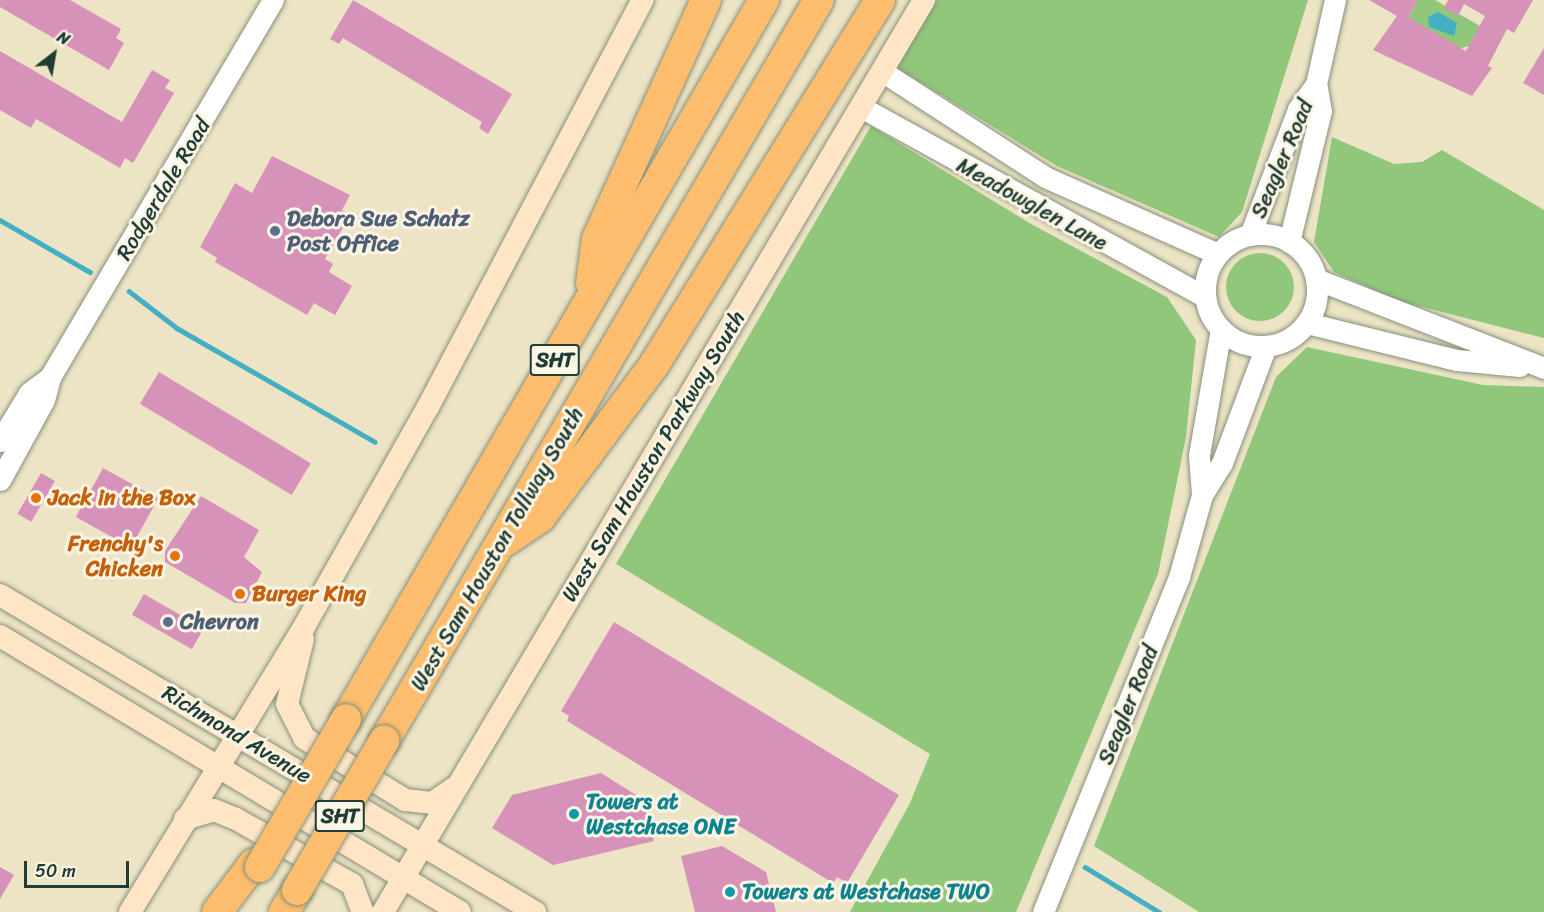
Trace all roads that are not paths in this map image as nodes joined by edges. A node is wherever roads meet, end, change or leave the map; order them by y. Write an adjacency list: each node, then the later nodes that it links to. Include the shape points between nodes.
1 (273, 0): 24 (street, Rodgerdale Road)
2 (643, 0): 30 (main road, via 514,251)
3 (706, 0): 19 (highway, via 597,240)
4 (764, 0): 19 (highway, West Sam Houston Tollway South / SHT)
5 (819, 0): 28 (highway, West Sam Houston Tollway South / SHT)
6 (880, 0): 28 (highway, via 654,365 540,518)
7 (924, 0): 9 (main road, West Sam Houston Parkway South)
8 (1335, 0): 10 (street, Seagler Road)
9 (882, 72): 11 (main road, West Sam Houston Parkway South); 12 (street, Meadowglen Lane)
10 (1316, 84): 14 (street, Seagler Road, via 1298,109); 15 (street, Seagler Road, via 1321,111)
11 (861, 107): 13 (street, Meadowglen Lane); 34 (main road, West Sam Houston Parkway South)
12 (1045, 177): 13 (street); 16 (street, Meadowglen Lane)
13 (1033, 207): 18 (street, Meadowglen Lane)
14 (1250, 235): 15 (street); 16 (street)
15 (1288, 242): 17 (street, via 1311,264)
16 (1218, 254): 18 (street)
17 (1316, 279): 20 (street, via 1315,302); 23 (street)
18 (1205, 297): 21 (street)
19 (590, 298): 37 (highway, West Sam Houston Tollway South / SHT, bridge, via 290,815)
20 (1307, 323): 22 (street, via 1289,339); 23 (street, via 1457,360)
21 (1221, 329): 22 (street, via 1250,345); 27 (street, Seagler Road, via 1199,455)
22 (1266, 346): 27 (street, Seagler Road, via 1222,463)
23 (1544, 368)
24 (50, 377): 25 (street, Rodgerdale Road, via 29,393); 26 (street, Rodgerdale Road, via 44,400)
25 (0, 441)
26 (0, 480)
27 (1202, 495): 47 (street, Seagler Road, via 1159,631)
28 (499, 545): 39 (highway, West Sam Houston Tollway South / SHT, bridge)
29 (0, 595): 32 (main road, Richmond Avenue)
30 (304, 626): 32 (main road); 34 (main road, via 287,704 304,738 405,800 432,803)
31 (0, 636): 33 (main road, Richmond Avenue)
32 (237, 734): 33 (main road); 36 (main road, Richmond Avenue)
33 (217, 768): 35 (main road); 38 (main road, Richmond Avenue)
34 (458, 786): 36 (main road, West Sam Houston Parkway South)
35 (185, 819): 40 (main road); 43 (main road, via 214,810 236,819 352,884)
36 (424, 846): 38 (main road, West Sam Houston Parkway South); 46 (main road, Richmond Avenue)
37 (257, 865): 41 (highway); 42 (highway)
38 (404, 878): 44 (main road, West Sam Houston Parkway South); 45 (main road, Richmond Avenue)
39 (290, 901)
40 (130, 912)
41 (217, 912)
42 (233, 912)
43 (363, 912)
44 (383, 912)
45 (460, 912)
46 (535, 912)
47 (1043, 912)

